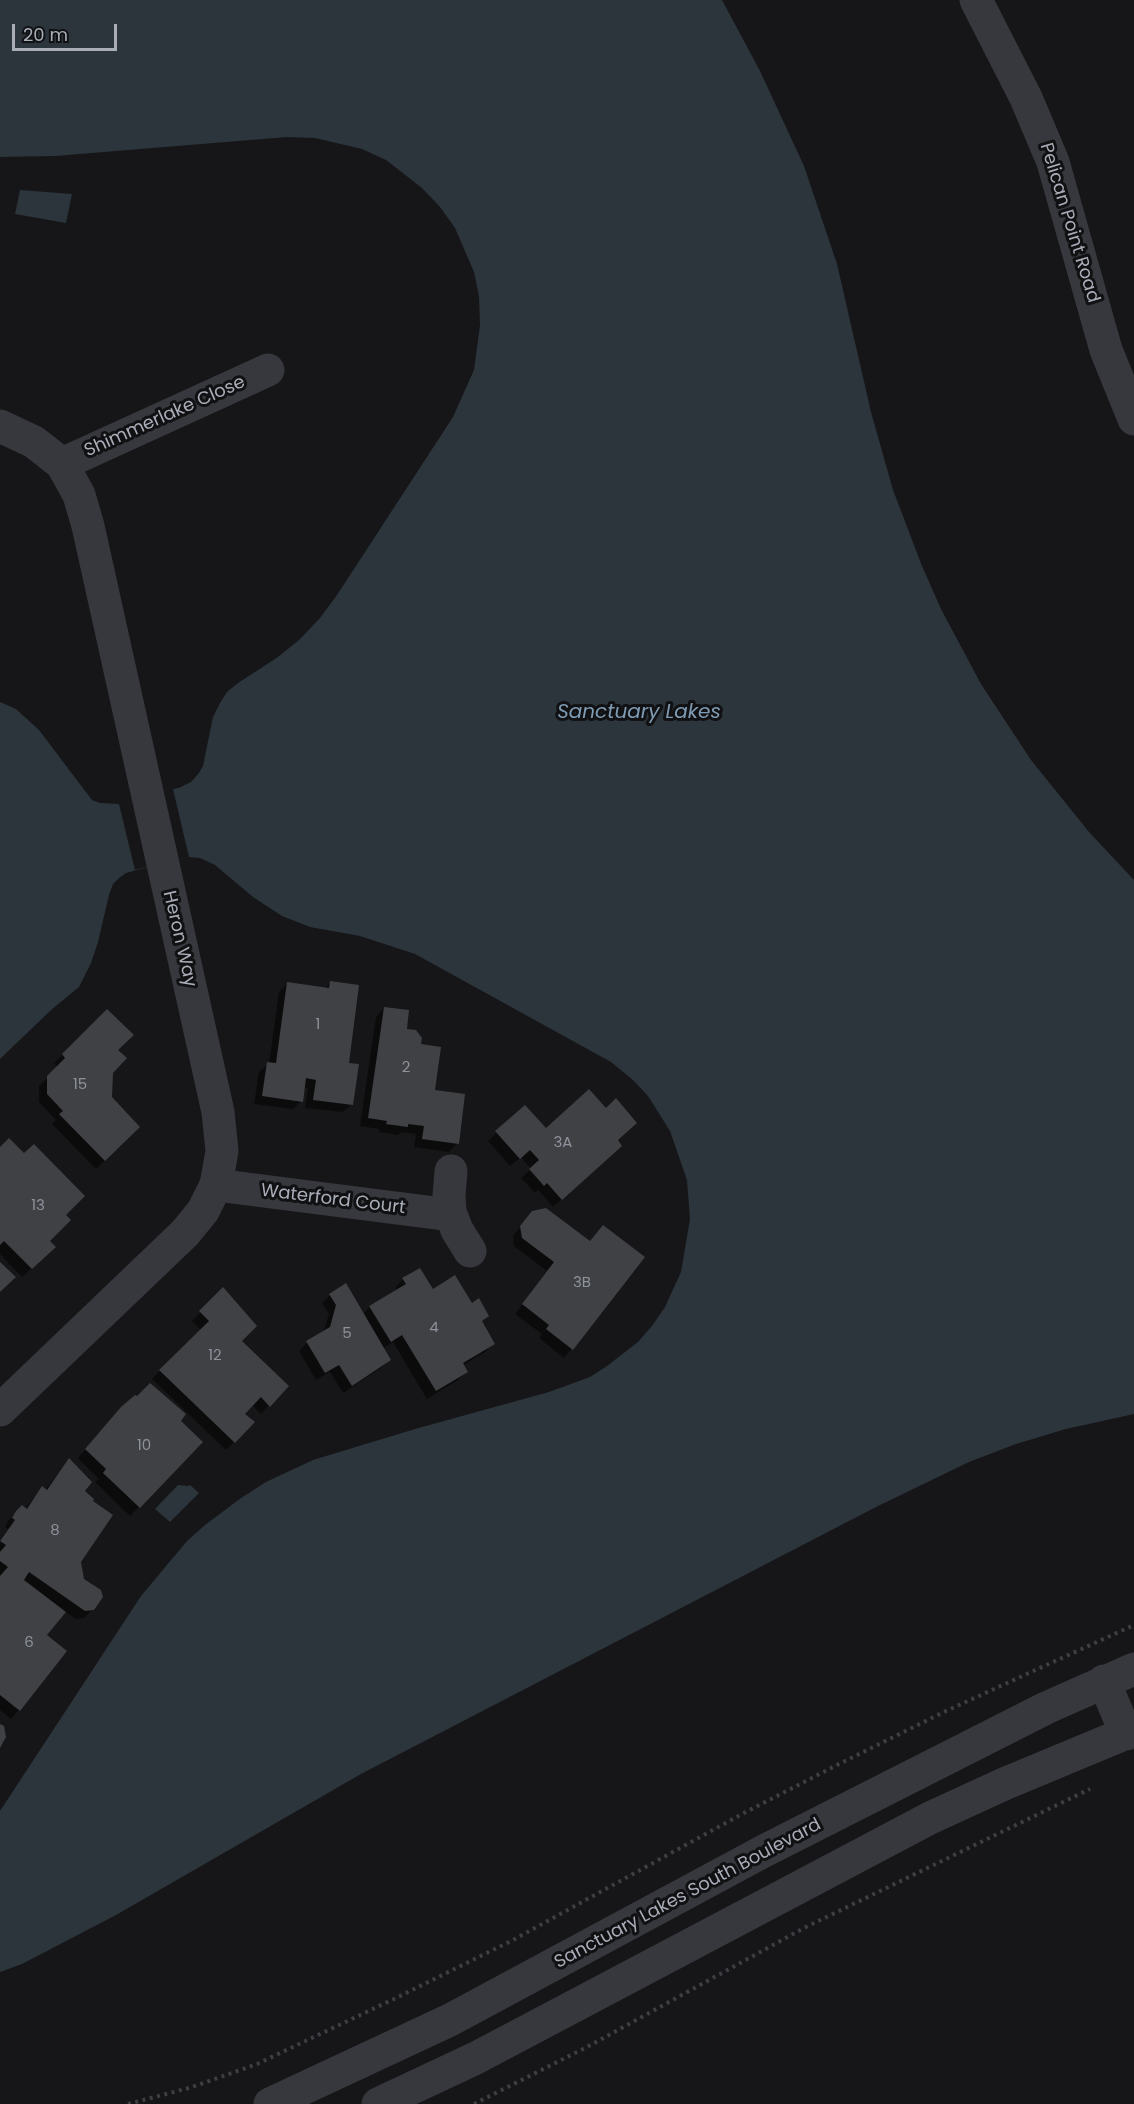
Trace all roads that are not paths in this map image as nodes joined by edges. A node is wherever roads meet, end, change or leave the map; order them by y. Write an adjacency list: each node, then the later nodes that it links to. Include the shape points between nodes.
1 (976, 0): 3 (street, Pelican Point Road, via 1026,98 1053,162 1106,350)
2 (268, 370): 5 (street, Shimmerlake Close)
3 (1134, 419)
4 (0, 426): 5 (street, Heron Way, via 34,442)
5 (62, 464): 7 (street, Heron Way, via 79,495 88,526 218,1112 222,1151)
6 (451, 1171): 8 (street)
7 (216, 1185): 8 (street, Waterford Court); 10 (street, Heron Way, via 203,1211 185,1233)
8 (451, 1215): 9 (street)
9 (470, 1251)
10 (0, 1410)
11 (1134, 1668): 12 (street, Sanctuary Lakes South Boulevard)
12 (1104, 1681): 13 (street); 14 (street, Sanctuary Lakes South Boulevard, via 764,1851 461,2014)
13 (1130, 1732): 15 (street, via 930,1818 476,2058)
14 (270, 2104)
15 (378, 2104)

